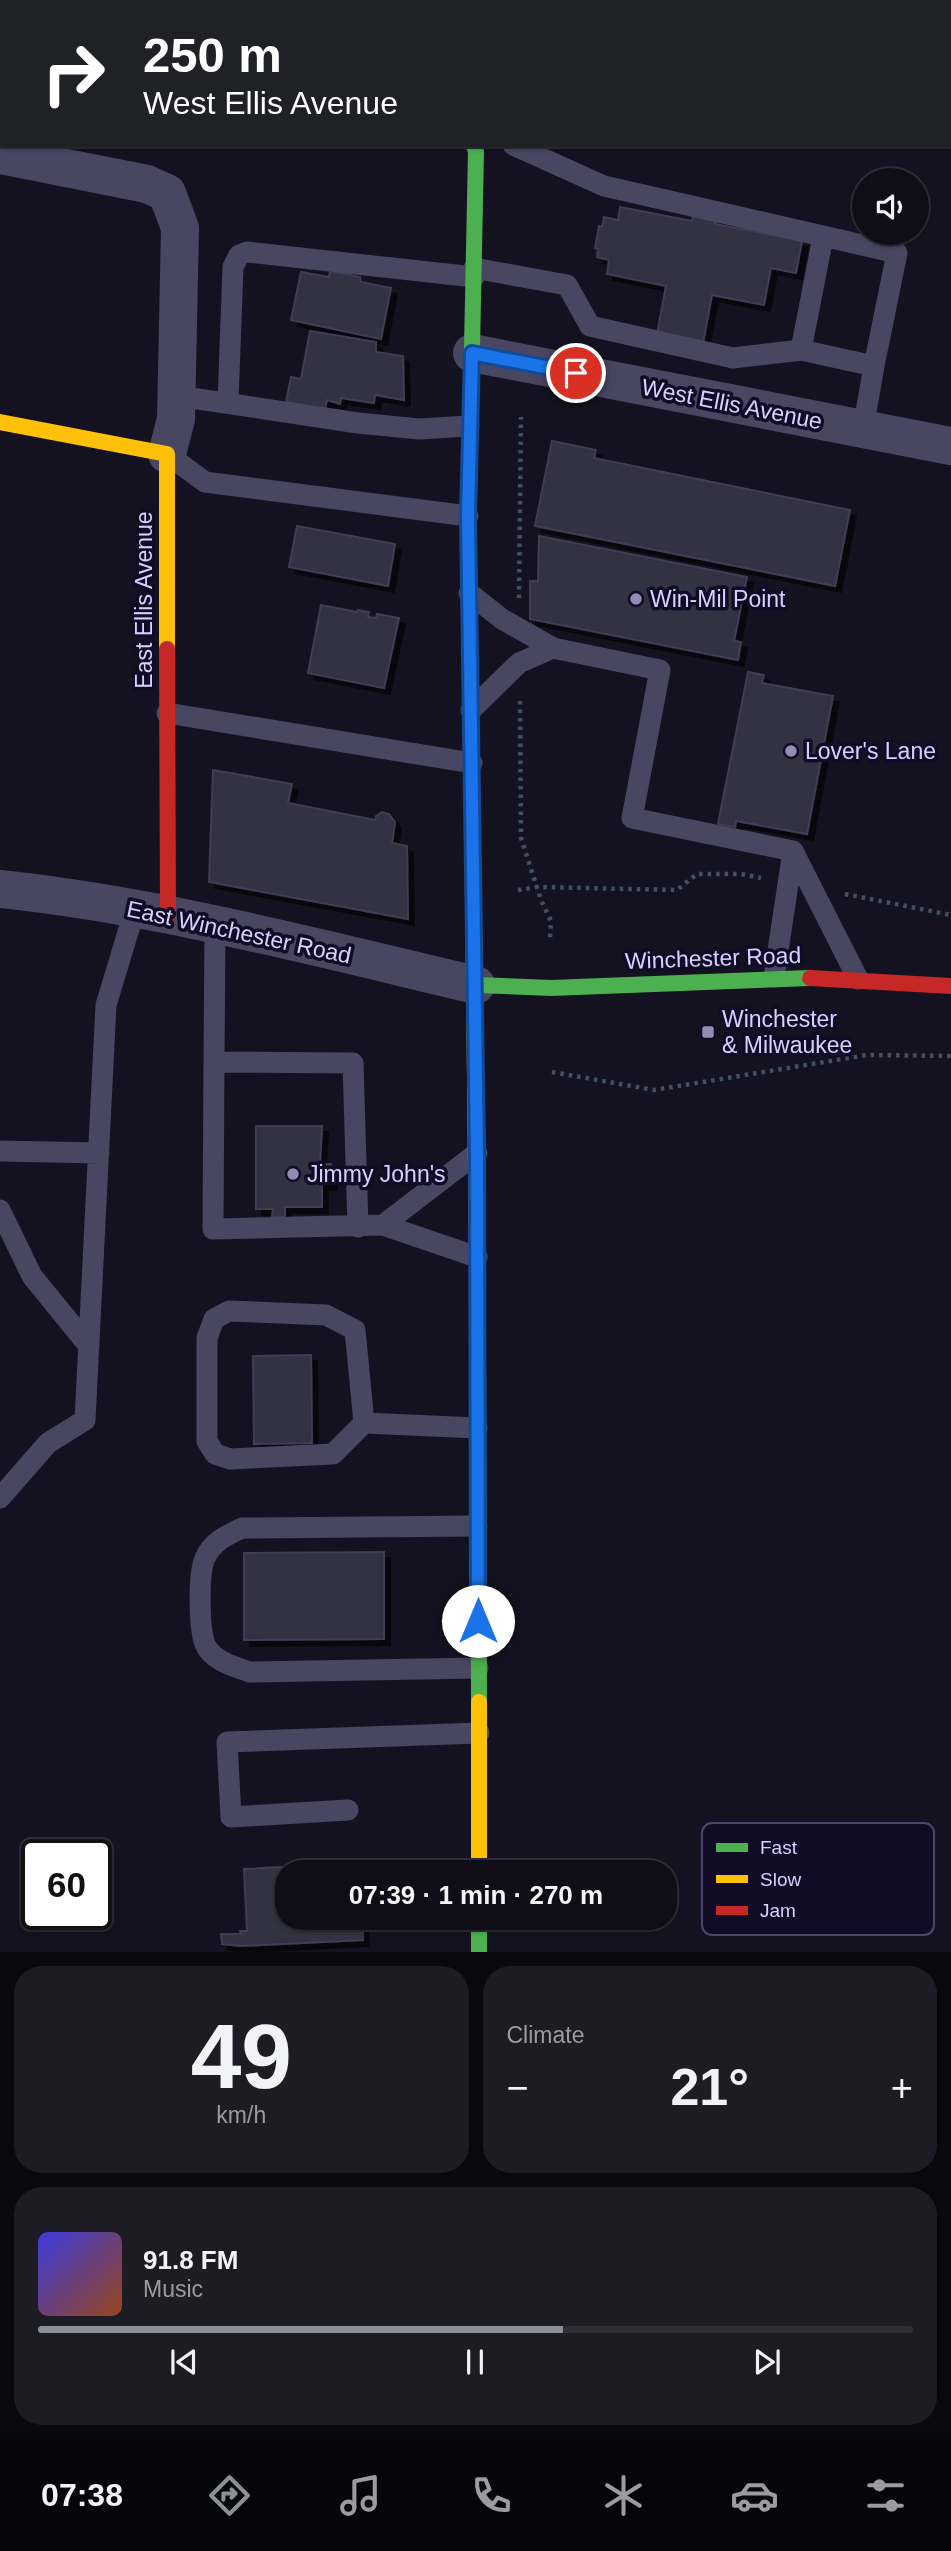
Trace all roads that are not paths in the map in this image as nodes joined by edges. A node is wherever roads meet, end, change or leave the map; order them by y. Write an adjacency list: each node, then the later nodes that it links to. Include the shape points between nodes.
1 (517, 147): 4 (lane, via 604,186)
2 (477, 148): 5 (main road)
3 (0, 155): 9 (street, via 147,184 167,193 180,228)
4 (823, 237): 6 (lane); 8 (lane, via 897,253)
5 (474, 272): 6 (lane, via 567,285 590,326 733,358); 7 (main road); 10 (lane, via 247,252 239,255 233,267)
6 (801, 350): 8 (lane)
7 (472, 353): 12 (main road); 13 (street, West Ellis Avenue)
8 (874, 366): 13 (lane)
9 (178, 396): 10 (lane); 15 (street)
10 (228, 401): 12 (lane, via 358,423 419,429)
11 (0, 422): 15 (main road)
12 (469, 426): 16 (main road)
13 (863, 429): 14 (street, West Ellis Avenue)
14 (951, 446)
15 (167, 454): 16 (lane, via 205,482); 20 (main road, East Ellis Avenue)
16 (468, 516): 17 (main road)
17 (469, 593): 18 (lane, via 502,620); 19 (main road)
18 (553, 648): 19 (lane, via 519,663); 22 (lane, via 660,670 632,818)
19 (471, 710): 21 (main road)
20 (167, 713): 21 (lane); 24 (main road, East Ellis Avenue)
21 (472, 763): 28 (main road)
22 (793, 851): 26 (lane); 27 (lane)
23 (0, 889): 24 (street, East Winchester Road)
24 (151, 912): 25 (street, East Winchester Road); 33 (lane, via 106,1006)
25 (215, 926): 28 (street, East Winchester Road); 30 (lane)
26 (774, 977): 27 (main road, Winchester Road); 28 (main road, Winchester Road, via 551,988)
27 (858, 979): 29 (main road, Winchester Road)
28 (475, 985): 34 (main road)
29 (951, 985)
30 (214, 1062): 31 (lane); 37 (lane, via 353,1063)
31 (214, 1107): 37 (lane, via 227,1111 226,1210 233,1216 331,1215); 37 (lane, via 214,1230)
32 (0, 1151): 33 (lane)
33 (99, 1153): 39 (lane)
34 (477, 1153): 36 (lane); 38 (main road)
35 (0, 1210): 39 (lane, via 32,1276)
36 (383, 1225): 37 (lane); 38 (lane)
37 (350, 1227)
38 (477, 1257): 41 (main road)
39 (89, 1346): 42 (lane, via 85,1420 48,1443)
40 (364, 1423): 40 (lane, via 355,1330 326,1315 229,1311 214,1319 207,1338 207,1441 215,1454 230,1460 333,1454); 41 (lane)
41 (477, 1428): 43 (main road)
42 (0, 1498)
43 (477, 1526): 44 (main road); 44 (lane, via 242,1528 220,1538 205,1558 201,1610 206,1646 225,1664 250,1672)
44 (478, 1668): 45 (main road)
45 (478, 1732): 46 (lane, via 227,1742 231,1817); 47 (main road)
46 (348, 1810)
47 (479, 1860)
48 (479, 1930): 49 (main road)
49 (479, 1952)

